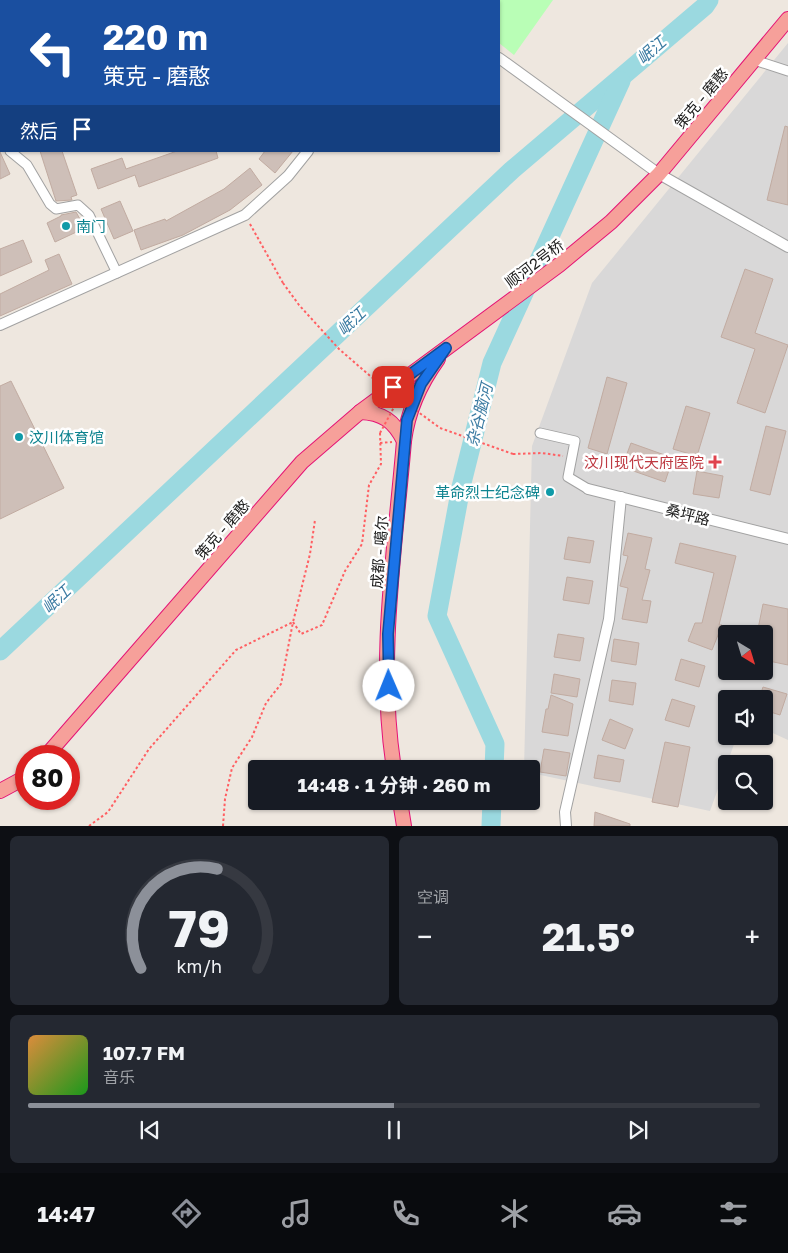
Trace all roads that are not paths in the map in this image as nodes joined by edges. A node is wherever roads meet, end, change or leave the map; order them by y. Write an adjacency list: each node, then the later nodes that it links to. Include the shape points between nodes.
1 (788, 19): 2 (highway, 策克 - 磨憨)
2 (754, 60): 4 (street); 7 (highway, 策克 - 磨憨)
3 (503, 61): 7 (street)
4 (788, 71)
5 (11, 152): 10 (street, via 26,165 56,209 78,205 88,215)
6 (307, 152): 10 (street, via 288,176 245,215)
7 (659, 174): 8 (highway, 策克 - 磨憨); 9 (street)
8 (636, 197): 12 (highway, 顺河2号桥, via 559,265)
9 (788, 247)
10 (117, 273): 11 (street)
11 (0, 325)
12 (446, 348): 13 (highway, 策克 - 磨憨); 15 (highway, 成都 - 噶尔, via 421,384 407,420)
13 (360, 412): 15 (highway, via 383,415); 19 (highway, 策克 - 磨憨, via 302,462)
14 (540, 433): 16 (street, via 575,441 568,478)
15 (405, 435): 20 (highway, 成都 - 噶尔, via 388,634)
16 (588, 489): 17 (street, 桑坪路)
17 (621, 497): 18 (street, 桑坪路); 25 (street, via 609,619 565,812)
18 (788, 539)
19 (56, 745)
20 (393, 760)
21 (15, 783): 22 (highway)
22 (0, 791)
23 (401, 810): 24 (highway)
24 (404, 826)
25 (566, 826)

